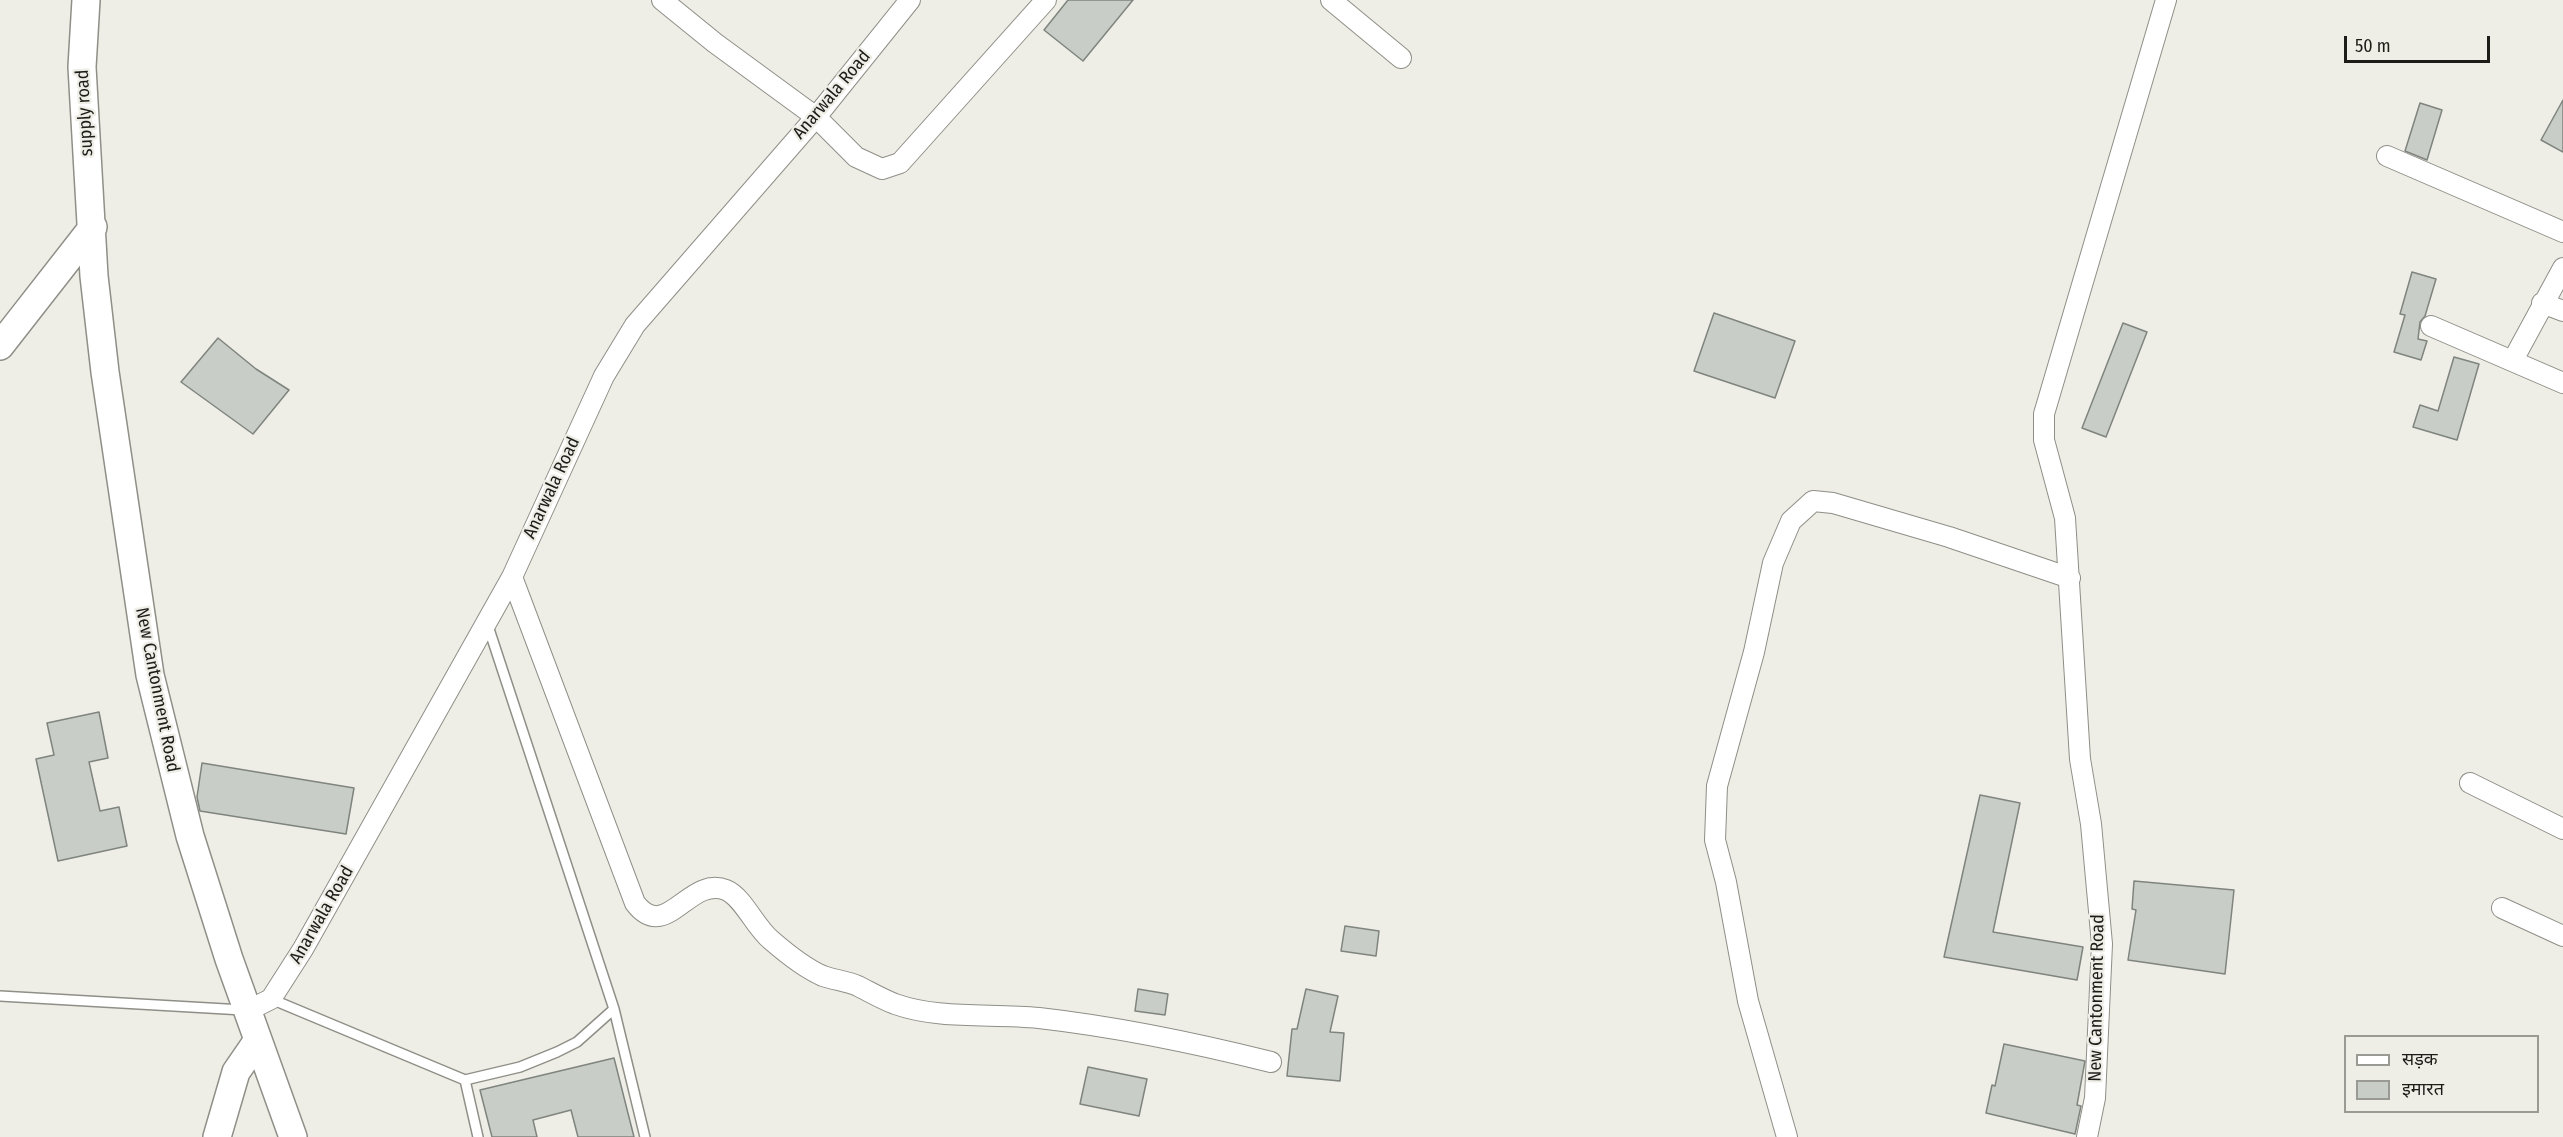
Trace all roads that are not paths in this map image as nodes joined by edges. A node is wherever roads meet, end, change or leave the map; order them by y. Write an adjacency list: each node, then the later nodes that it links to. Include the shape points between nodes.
1 (86, 0): 10 (street, supply road, via 82,67)
2 (662, 0): 8 (street)
3 (910, 0): 8 (street, Anarwala Road)
4 (1046, 0): 8 (street, via 900,163 882,169 856,157)
5 (1331, 0): 7 (street)
6 (2166, 0): 20 (street, New Cantonment Road, via 2044,414 2044,440 2065,518)
7 (1401, 58)
8 (816, 117): 19 (street, Anarwala Road, via 635,325 604,376)
9 (2387, 156): 11 (street)
10 (93, 227): 16 (street); 27 (street, New Cantonment Road, via 94,276 105,372 150,675 189,836 229,959)
11 (2563, 232)
12 (2563, 267): 13 (street)
13 (2542, 303): 14 (street); 17 (street)
14 (2563, 311)
15 (2431, 326): 17 (street)
16 (0, 346)
17 (2513, 360): 18 (street)
18 (2563, 383)
19 (512, 576): 21 (street, Anarwala Road); 30 (street, via 630,892 641,912 663,916 694,894 723,889 736,896 769,939 800,962 895,1004 926,1012 1039,1018 1103,1027 1185,1040)
20 (2070, 578): 36 (street, via 1833,503 1813,501 1791,521 1773,563 1754,652 1717,786 1715,840 1748,1001); 37 (street, New Cantonment Road, via 2080,759 2091,824 2102,944 2095,1098)
21 (487, 622): 27 (street, Anarwala Road, via 303,949); 28 (lane)
22 (2470, 783): 23 (street)
23 (2563, 829)
24 (2502, 908): 25 (street)
25 (2563, 936)
26 (0, 996): 27 (lane)
27 (260, 1004): 29 (street, New Cantonment Road); 31 (lane)
28 (614, 1009): 31 (lane, via 577,1042 557,1052 520,1067); 35 (lane)
29 (258, 1040): 32 (street, via 236,1072); 33 (street, New Cantonment Road)
30 (1271, 1062)
31 (465, 1080): 34 (lane)
32 (217, 1137)
33 (293, 1137)
34 (478, 1137)
35 (645, 1137)
36 (1787, 1137)
37 (2087, 1137)

